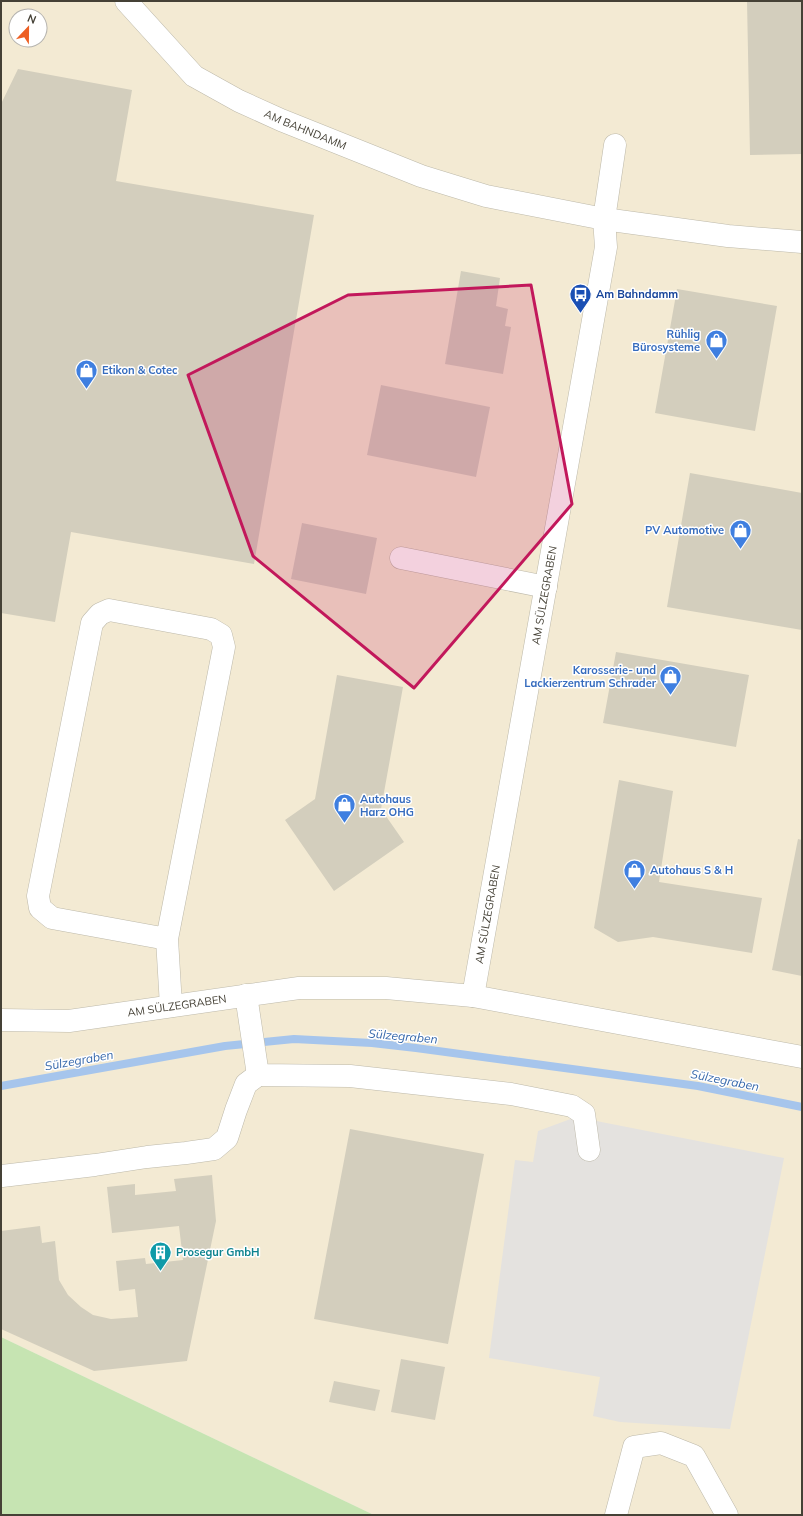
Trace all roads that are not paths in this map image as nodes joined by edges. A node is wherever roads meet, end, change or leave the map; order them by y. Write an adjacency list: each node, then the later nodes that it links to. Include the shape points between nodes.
1 (126, 1): 3 (street, AM BAHNDAMM, via 194,76 281,120 421,176 486,196)
2 (615, 146): 3 (street, AM SÜLZEGRABEN)
3 (604, 218): 4 (street, AM BAHNDAMM, via 728,236); 6 (street, AM SÜLZEGRABEN, via 606,248)
4 (802, 242)
5 (401, 558): 6 (street)
6 (546, 587): 9 (street, AM SÜLZEGRABEN)
7 (167, 939): 7 (street, via 52,918 40,908 38,896 92,623 100,614 109,610 211,628 221,635 224,646); 10 (street)
8 (246, 995): 9 (street, AM SÜLZEGRABEN, via 300,988 386,988); 10 (street, AM SÜLZEGRABEN); 13 (street)
9 (473, 996): 12 (street, AM SÜLZEGRABEN)
10 (171, 1006): 11 (street, AM SÜLZEGRABEN, via 69,1021)
11 (1, 1020)
12 (802, 1057)
13 (257, 1068): 14 (street, via 511,1094 572,1106 584,1114); 15 (street, via 246,1084 227,1138 214,1149)
14 (589, 1150)
15 (2, 1176)
16 (616, 1515): 17 (street, via 634,1447 661,1442 694,1456)
17 (727, 1515)

